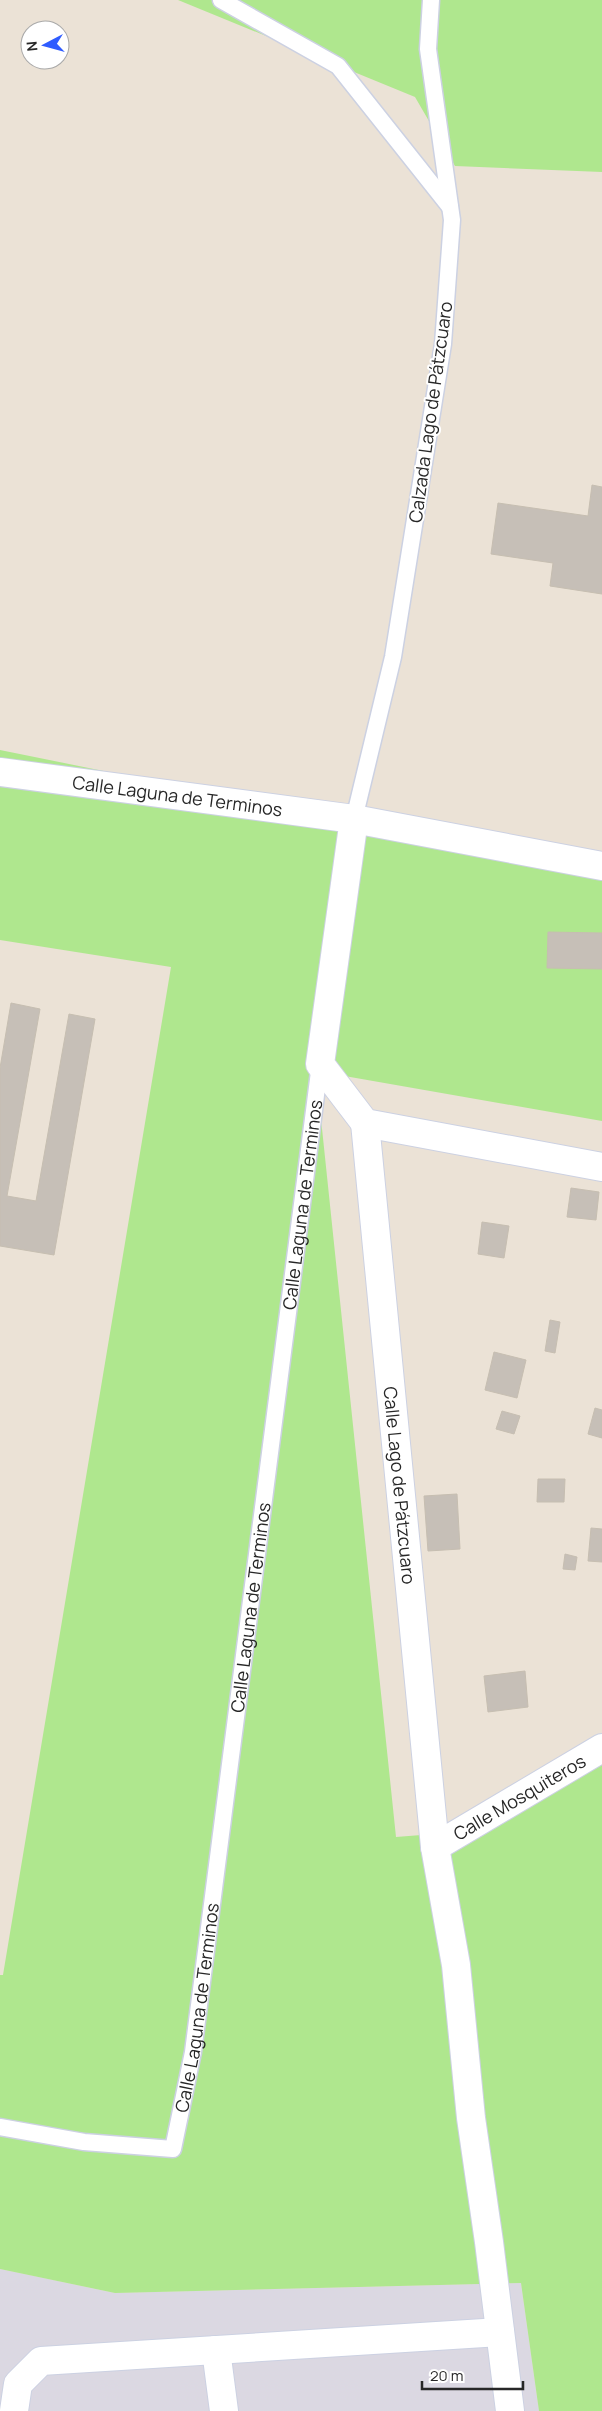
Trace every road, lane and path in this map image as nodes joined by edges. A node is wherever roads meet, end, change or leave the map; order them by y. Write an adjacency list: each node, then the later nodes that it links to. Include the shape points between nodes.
1 (221, 0): 3 (lane, via 338,66)
2 (431, 0): 3 (lane, Calzada Lago de Pátzcuaro, via 428,48)
3 (450, 207): 5 (lane, Calzada Lago de Pátzcuaro, via 452,220 443,344 393,658)
4 (0, 772): 5 (street, Calle Laguna de Terminos)
5 (354, 819): 6 (street, Calle Laguna de Terminos); 7 (street, Calle Laguna de Terminos)
6 (602, 866)
7 (320, 1064): 8 (street, Calle Laguna de Terminos); 12 (lane, Calle Laguna de Terminos, via 193,2052 174,2148 84,2142)
8 (365, 1123): 9 (street); 11 (street, Calle Lago de Pátzcuaro)
9 (602, 1167)
10 (602, 1748): 11 (street, Calle Mosquiteros)
11 (435, 1847): 13 (street, Calle Lago de Pátzcuaro, via 456,1965 470,2118)
12 (0, 2127)
13 (500, 2332): 14 (street); 17 (street, Calle Lago de Pátzcuaro)
14 (216, 2350): 15 (street, via 40,2361 18,2384); 16 (street)
15 (14, 2411)
16 (224, 2411)
17 (510, 2411)

